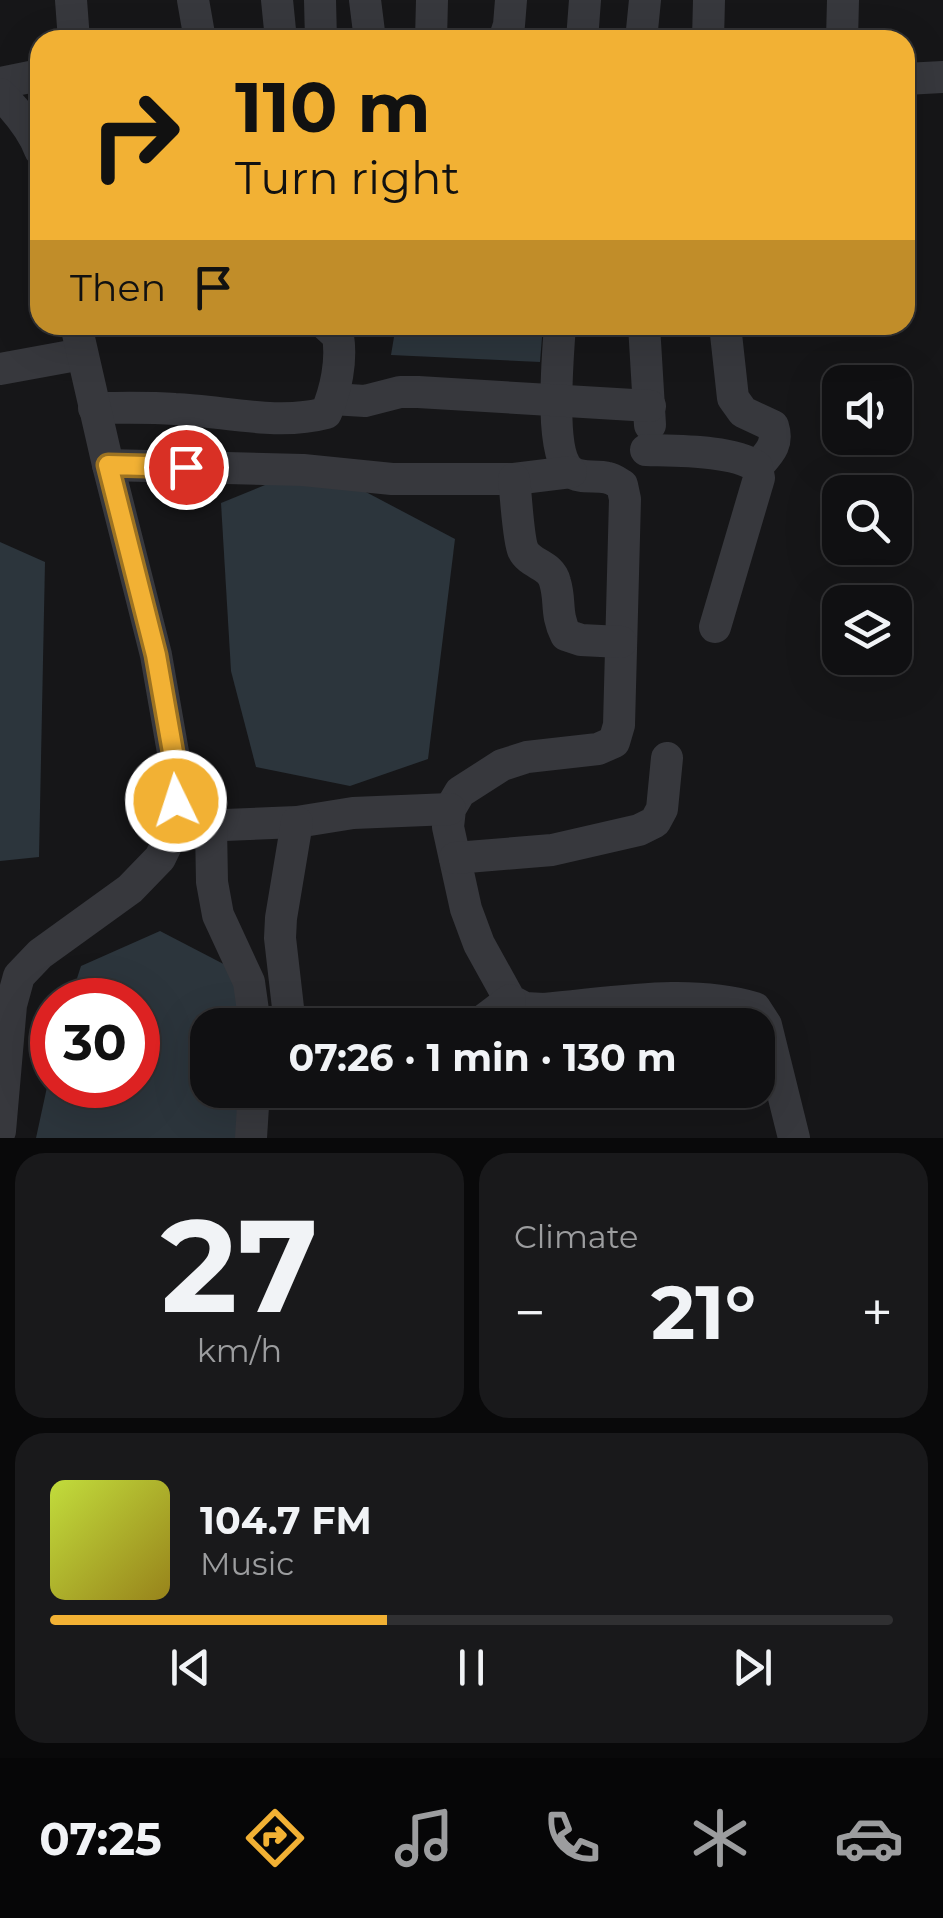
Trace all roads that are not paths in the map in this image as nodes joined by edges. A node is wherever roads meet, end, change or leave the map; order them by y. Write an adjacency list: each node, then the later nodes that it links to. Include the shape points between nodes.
1 (71, 0): 12 (street)
2 (194, 0): 13 (street)
3 (277, 0): 14 (street)
4 (320, 0): 15 (street)
5 (365, 0): 16 (street)
6 (432, 0): 17 (street)
7 (511, 0): 18 (street)
8 (585, 0): 19 (street)
9 (645, 0): 20 (street)
10 (709, 0): 21 (street)
11 (844, 0): 22 (street)
12 (73, 30)
13 (198, 30)
14 (280, 30)
15 (321, 30)
16 (369, 30)
17 (430, 30)
18 (507, 30)
19 (583, 30)
20 (642, 30)
21 (708, 30)
22 (842, 30)
23 (30, 77): 26 (street)
24 (943, 77): 25 (street)
25 (915, 78)
26 (0, 83)
27 (0, 94): 28 (street)
28 (30, 131)
29 (337, 335): 35 (street)
30 (559, 335): 36 (street)
31 (645, 335): 37 (street)
32 (726, 335): 41 (street, via 733,398 744,412 773,426 776,437)
33 (79, 340): 34 (street); 38 (street)
34 (0, 369)
35 (332, 399): 36 (street, via 364,402 418,392); 38 (street, via 326,413 310,417)
36 (556, 400): 37 (street); 42 (street, via 562,458)
37 (650, 406): 39 (street)
38 (94, 408): 40 (street)
39 (646, 450): 41 (street, via 693,451); 44 (street)
40 (108, 465): 43 (street); 50 (street, via 156,655 177,775)
41 (758, 467): 45 (street)
42 (571, 472): 43 (street); 44 (street)
43 (514, 479): 46 (street, via 523,549 555,579 566,635)
44 (622, 485): 46 (street)
45 (715, 627)
46 (621, 642): 48 (street, via 614,742 502,765 460,792)
47 (667, 758): 52 (street, via 662,809 640,830 552,850)
48 (450, 809): 49 (street); 52 (street)
49 (298, 822): 51 (street); 55 (street, via 281,918)
50 (175, 827): 51 (street); 58 (street, via 160,858 130,889 19,976)
51 (211, 827): 54 (street, via 218,915)
52 (455, 858): 53 (street, via 479,944)
53 (510, 1000): 56 (street); 60 (street, via 544,1009 664,999 755,1008 766,1025)
54 (255, 1008)
55 (288, 1008)
56 (500, 1008)
57 (253, 1108): 59 (street)
58 (0, 1129)
59 (251, 1138)
60 (794, 1138)

